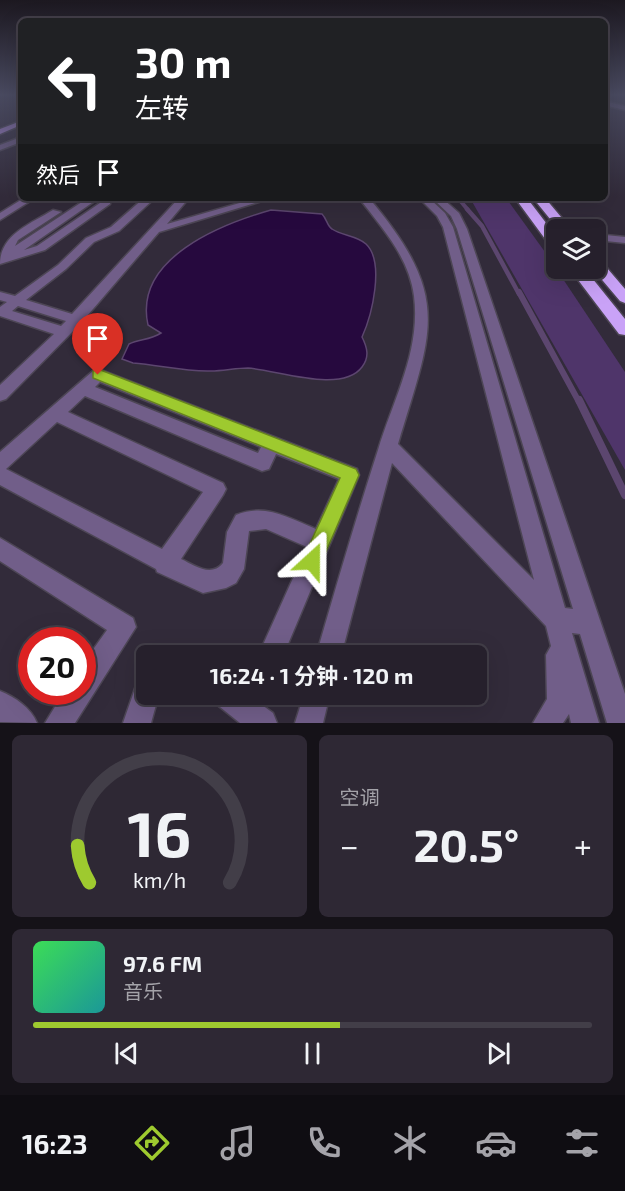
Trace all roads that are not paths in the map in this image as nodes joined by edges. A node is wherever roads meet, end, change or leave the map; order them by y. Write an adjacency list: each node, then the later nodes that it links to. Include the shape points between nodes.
1 (18, 141): 3 (lane)
2 (18, 144): 3 (lane)
3 (0, 150)
4 (25, 201): 16 (lane)
5 (73, 201): 22 (lane, via 14,238)
6 (90, 201): 22 (lane)
7 (105, 201): 22 (lane, via 41,248)
8 (147, 201): 27 (lane, via 115,229 90,240 62,267)
9 (181, 201): 18 (lane)
10 (257, 201): 18 (lane)
11 (366, 201): 34 (lane, via 402,245 421,296 416,362)
12 (427, 201): 40 (lane, via 448,227)
13 (440, 201): 41 (lane, via 455,215 462,229)
14 (522, 201): 19 (highway)
15 (542, 201): 17 (highway)
16 (0, 217)
17 (557, 219)
18 (156, 230): 29 (lane)
19 (546, 230)
20 (606, 238): 21 (lane)
21 (625, 240)
22 (1, 261)
23 (606, 276): 26 (highway)
24 (585, 279): 30 (highway)
25 (0, 296): 27 (lane)
26 (625, 298)
27 (16, 301): 28 (lane); 29 (lane)
28 (1, 311): 31 (lane)
29 (76, 320): 31 (lane)
30 (625, 330)
31 (64, 333): 32 (lane)
32 (0, 394)
33 (55, 413): 35 (lane); 37 (lane, via 98,375 350,475); 39 (lane, via 216,489)
34 (388, 446): 40 (lane); 43 (lane)
35 (0, 463)
36 (0, 475): 39 (lane)
37 (321, 542): 39 (lane, via 266,519 252,520 243,522 235,532 237,558 232,570 220,581 203,582); 42 (lane)
38 (0, 549): 44 (lane, via 124,627)
39 (165, 564)
40 (556, 619): 41 (lane); 53 (lane, via 560,703); 54 (lane)
41 (590, 623): 55 (lane)
42 (275, 645)
43 (331, 645)
44 (96, 668)
45 (0, 704): 49 (lane)
46 (71, 705): 50 (lane)
47 (142, 705): 51 (lane)
48 (314, 705): 52 (lane)
49 (23, 723)
50 (59, 723)
51 (137, 723)
52 (309, 723)
53 (547, 723)
54 (585, 723)
55 (621, 723)

